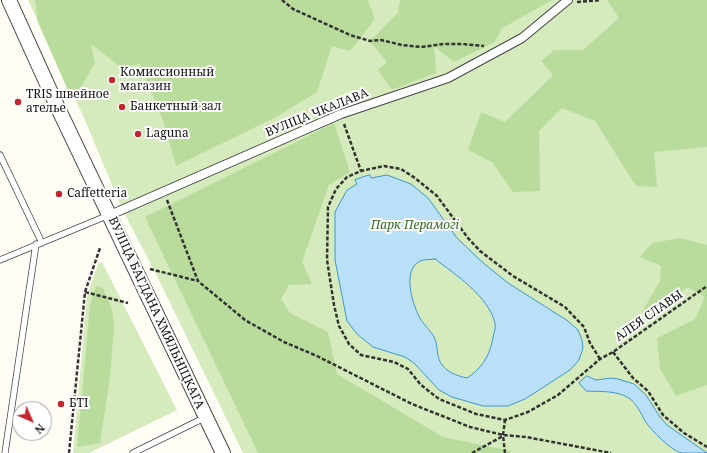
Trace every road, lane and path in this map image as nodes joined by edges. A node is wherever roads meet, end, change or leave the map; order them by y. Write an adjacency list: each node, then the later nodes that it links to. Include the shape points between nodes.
1 (9, 0): 10 (street, ВУЛІЦА БАГДАНА ХМЯЛЬНІЦКАГА)
2 (282, 0): 5 (path, via 293,9 350,35 370,41 381,40 421,47 462,44)
3 (600, 0): 4 (path)
4 (566, 1): 5 (street, ВУЛІЦА ЧКАЛАВА, via 522,38)
5 (502, 48): 9 (street, ВУЛІЦА ЧКАЛАВА, via 448,78 340,114)
6 (345, 127): 8 (path)
7 (0, 155): 11 (lane)
8 (360, 171): 20 (path, via 384,166 401,169 415,178 437,196 480,251 513,276 565,307 584,327); 22 (path, via 347,177 336,189 328,207 327,260 339,326 349,344 361,355 394,362 408,369 421,385 438,399 476,414)
9 (164, 191): 10 (street, ВУЛІЦА ЧКАЛАВА); 15 (path)
10 (110, 215): 11 (lane); 21 (street, ВУЛІЦА БАГДАНА ХМЯЛЬНІЦКАГА)
11 (39, 244): 13 (lane); 25 (lane)
12 (100, 248): 17 (path)
13 (0, 260)
14 (150, 269): 15 (path)
15 (198, 281): 23 (path, via 245,320 284,342 412,404 470,427)
16 (707, 286): 19 (path, АЛЕЯ СЛАВЫ)
17 (85, 292): 18 (path); 26 (path)
18 (128, 303)
19 (613, 352): 20 (path, АЛЕЯ СЛАВЫ); 24 (path, via 632,378 648,391 663,416)
20 (600, 359): 22 (path, АЛЕЯ СЛАВЫ, via 558,395 528,412)
21 (206, 417): 27 (lane); 28 (street, ВУЛІЦА БАГДАНА ХМЯЛЬНІЦКАГА)
22 (505, 420): 23 (path)
23 (503, 435): 29 (path); 30 (path); 31 (path)
24 (707, 447)
25 (5, 453)
26 (69, 453)
27 (133, 453)
28 (223, 453)
29 (472, 453)
30 (504, 453)
31 (611, 453)

